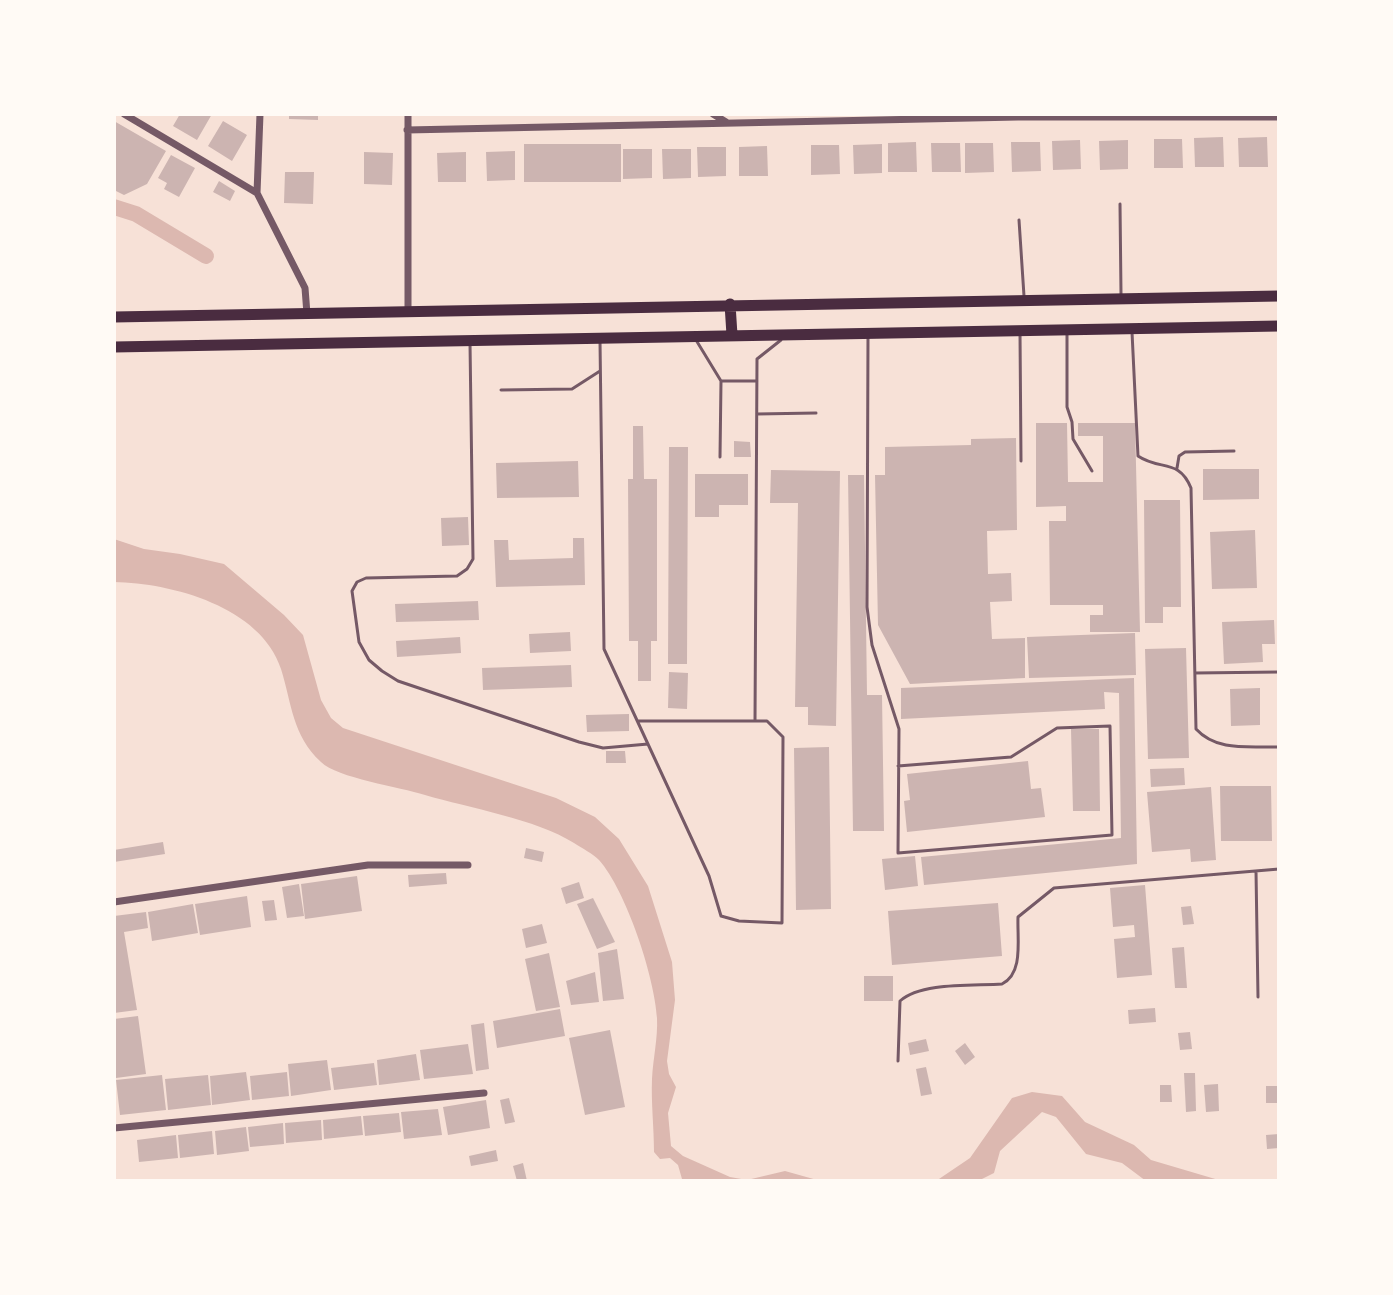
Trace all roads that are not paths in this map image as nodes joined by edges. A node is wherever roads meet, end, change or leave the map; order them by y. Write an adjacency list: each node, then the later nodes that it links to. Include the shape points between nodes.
1 (124, 114): 10 (street)
2 (260, 114): 10 (street)
3 (408, 114): 9 (street)
4 (713, 114): 8 (street)
5 (1015, 116): 6 (street); 8 (street)
6 (1250, 116): 7 (street)
7 (1279, 117)
8 (728, 123): 9 (street)
9 (407, 130): 17 (street)
10 (257, 193): 18 (street, via 305,288)
11 (1120, 204): 14 (lane)
12 (1019, 220): 15 (lane)
13 (1279, 296): 14 (highway)
14 (1121, 298): 15 (highway)
15 (1024, 300): 16 (highway)
16 (730, 304): 17 (highway); 26 (highway)
17 (408, 312): 18 (highway)
18 (307, 314): 19 (highway)
19 (114, 317)
20 (1279, 326): 21 (highway)
21 (1132, 327): 22 (highway); 40 (lane, via 1138,456)
22 (1067, 328): 23 (highway); 41 (lane, via 1067,407 1073,439)
23 (1020, 329): 24 (highway); 39 (lane)
24 (869, 332): 25 (highway); 48 (lane, via 867,607 872,645 899,729)
25 (789, 334): 26 (highway); 33 (lane, via 757,359)
26 (732, 335): 27 (highway)
27 (694, 336): 28 (highway); 32 (lane)
28 (600, 337): 29 (highway); 31 (lane)
29 (470, 339): 30 (highway); 46 (lane, via 473,559 457,576 357,582 352,591 359,642 369,660 398,681 579,742 603,748)
30 (114, 347)
31 (600, 371): 34 (lane, via 572,389); 44 (lane, via 604,649)
32 (721, 381): 33 (lane); 38 (lane)
33 (757, 381): 36 (lane)
34 (501, 390)
35 (816, 413): 36 (lane)
36 (757, 414): 45 (lane)
37 (1234, 451): 40 (lane, via 1185,452)
38 (720, 457)
39 (1021, 461)
40 (1177, 468): 43 (lane, via 1191,488)
41 (1092, 471)
42 (1279, 672): 43 (lane)
43 (1194, 673): 47 (lane, via 1196,729 1207,741)
44 (638, 721): 45 (lane); 46 (lane)
45 (755, 721): 46 (lane, via 767,721 783,737 782,923 721,916 709,876)
46 (648, 744)
47 (1279, 747)
48 (898, 766): 48 (lane, via 898,853 1112,835 1110,726 1057,728 1011,757)
49 (468, 865): 52 (street, via 368,865)
50 (1279, 869): 51 (lane)
51 (1256, 871): 53 (lane); 54 (lane, via 1054,888 1018,917 1016,972 1010,980 921,990 900,1001)
52 (114, 902)
53 (1258, 997)
54 (898, 1061)
55 (484, 1093): 56 (street)
56 (114, 1128)

